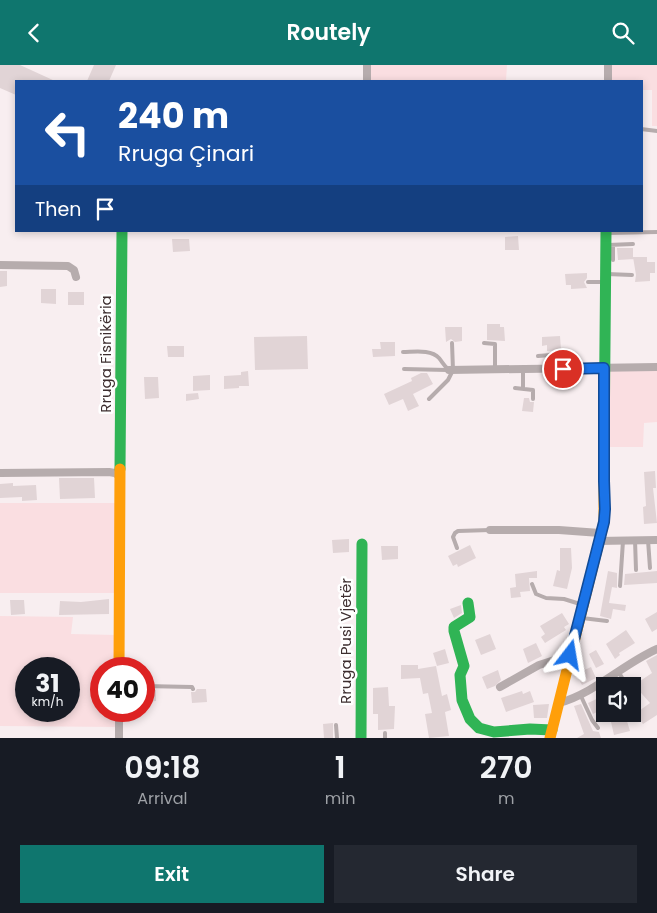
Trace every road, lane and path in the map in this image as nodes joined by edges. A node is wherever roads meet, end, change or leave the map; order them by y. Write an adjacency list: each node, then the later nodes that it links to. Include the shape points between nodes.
1 (367, 65): 3 (street)
2 (608, 65): 4 (street)
3 (367, 80)
4 (608, 80)
5 (643, 129): 6 (lane)
6 (657, 131)
7 (122, 232): 33 (street, Rruga Fisnikëria)
8 (657, 232): 9 (lane)
9 (608, 239): 10 (lane); 11 (lane); 15 (street)
10 (633, 244)
11 (613, 260)
12 (0, 265): 14 (street, via 68,266)
13 (632, 275): 15 (lane)
14 (76, 277)
15 (605, 278): 16 (lane); 22 (street)
16 (588, 282)
17 (452, 343): 27 (lane)
18 (484, 343): 24 (lane, via 495,344)
19 (403, 352): 27 (lane, via 432,353)
20 (538, 356): 26 (lane, via 562,354)
21 (657, 367): 22 (street)
22 (604, 368): 26 (street); 35 (street, via 605,509)
23 (404, 369): 27 (lane)
24 (495, 369): 25 (street); 27 (street)
25 (523, 369): 26 (street); 29 (lane)
26 (563, 369)
27 (451, 370): 30 (lane, via 448,380)
28 (515, 388): 29 (lane)
29 (523, 389): 31 (lane, via 532,389)
30 (428, 399)
31 (533, 399)
32 (0, 473): 33 (street, via 109,471)
33 (120, 477): 52 (street, Rruga Fisnikëria)
34 (490, 530): 35 (street, via 559,530); 41 (lane, via 458,531 453,537)
35 (599, 537): 38 (street); 47 (street)
36 (648, 540): 37 (street); 39 (street); 42 (lane)
37 (657, 540)
38 (623, 541): 39 (street); 45 (lane)
39 (636, 541): 43 (lane)
40 (362, 544): 68 (street, Rruga Pusi Vjetër)
41 (457, 548)
42 (650, 568)
43 (636, 569)
44 (532, 584): 47 (lane, via 540,597)
45 (620, 586)
46 (468, 603): 65 (street, via 470,617 454,627 454,631 464,660 460,690 470,719 479,728 494,732)
47 (583, 605): 48 (street)
48 (579, 618): 49 (lane); 51 (street)
49 (607, 621)
50 (657, 649): 53 (street)
51 (570, 655): 57 (street, via 539,665); 61 (street)
52 (119, 657)
53 (618, 671): 54 (street); 55 (lane)
54 (612, 677)
55 (622, 677)
56 (155, 686): 59 (lane)
57 (500, 687)
58 (596, 687): 60 (street)
59 (193, 689)
60 (580, 694): 61 (street); 64 (lane)
61 (559, 703): 65 (street)
62 (119, 722): 66 (street)
63 (336, 725): 67 (lane)
64 (598, 728)
65 (551, 734)
66 (119, 738)
67 (337, 738)
68 (361, 738)

